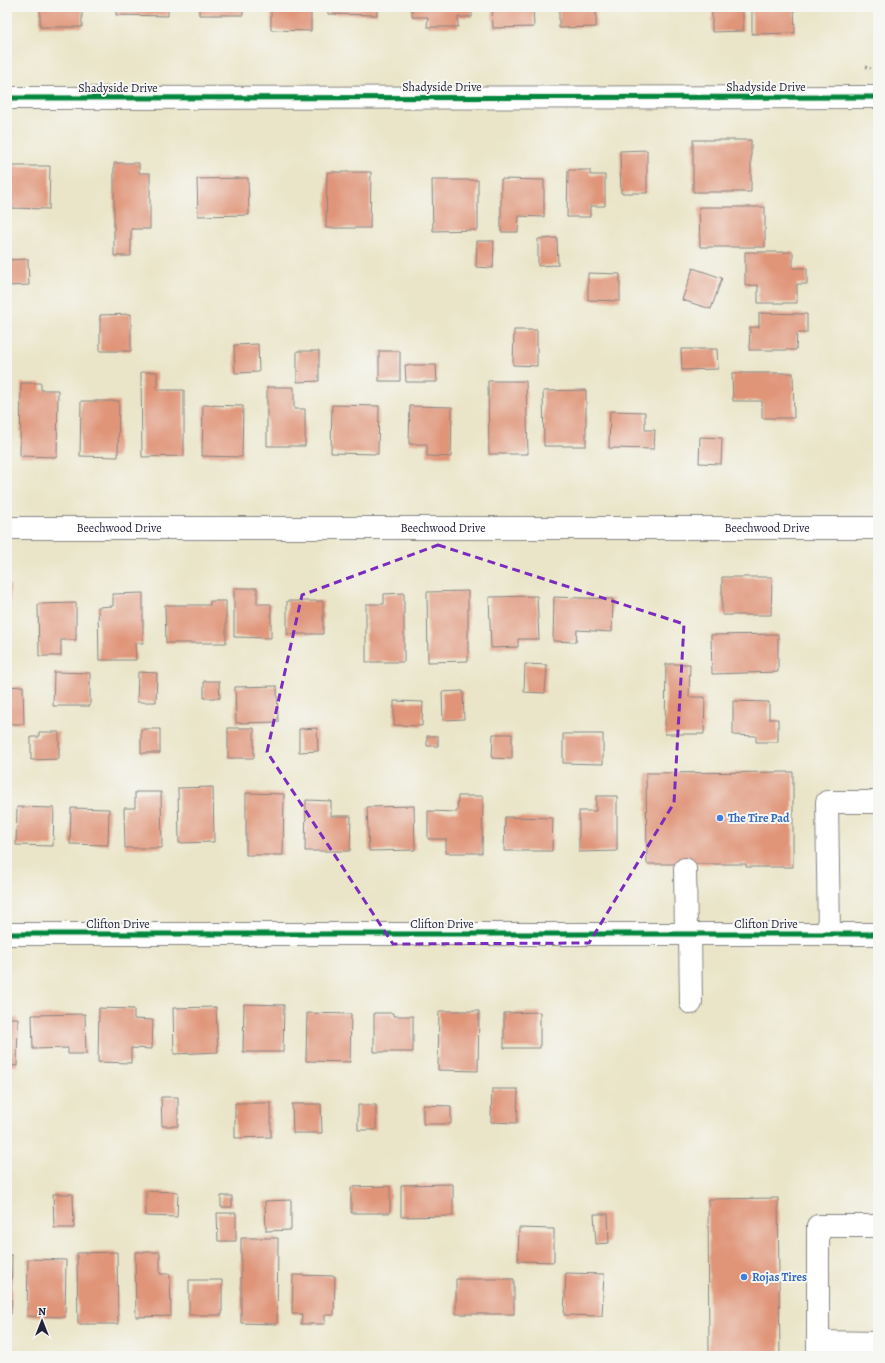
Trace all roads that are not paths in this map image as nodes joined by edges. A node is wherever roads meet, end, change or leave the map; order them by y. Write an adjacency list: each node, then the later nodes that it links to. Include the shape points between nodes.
1 (878, 97): 2 (street, Shadyside Drive)
2 (7, 98)
3 (7, 528): 4 (street, Beechwood Drive)
4 (878, 528)
5 (878, 802): 9 (street, via 827,802)
6 (685, 869): 8 (street)
7 (7, 934): 8 (street, Clifton Drive)
8 (688, 934): 9 (street, Clifton Drive); 11 (street)
9 (829, 934): 10 (street, Clifton Drive)
10 (878, 934)
11 (691, 1003)
12 (878, 1226): 14 (street, via 818,1226)
13 (878, 1343): 14 (street)
14 (818, 1349)

